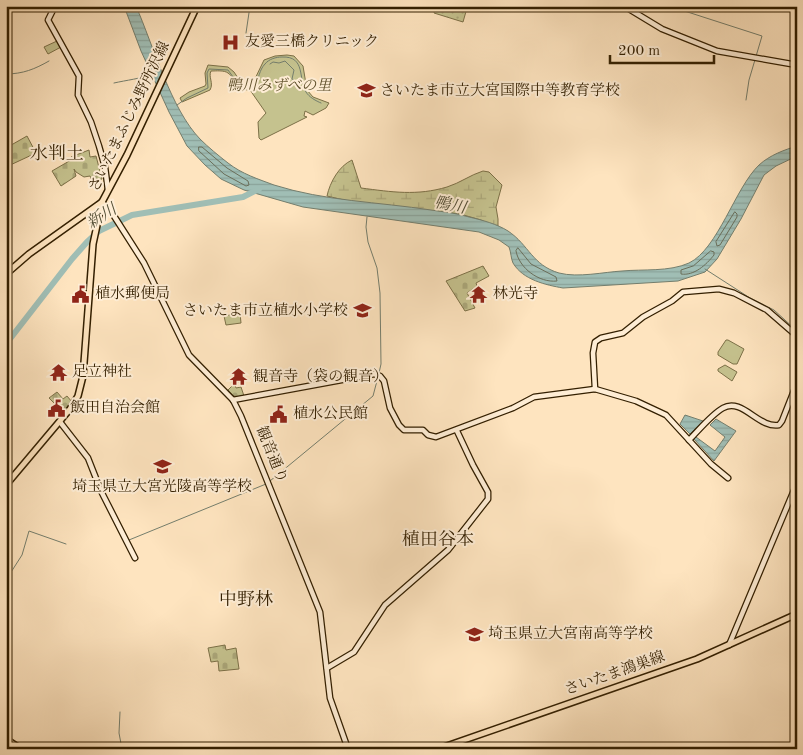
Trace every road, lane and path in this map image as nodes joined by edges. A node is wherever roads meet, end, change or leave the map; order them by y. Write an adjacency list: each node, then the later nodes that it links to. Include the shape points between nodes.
1 (55, 6): 5 (street, via 48,20 78,76 78,95 99,146)
2 (197, 6): 5 (main road, さいたまふじみ野所沢線)
3 (624, 6): 4 (street, via 662,30 717,51)
4 (797, 65)
5 (108, 191): 6 (main road, さいたまふじみ野所沢線)
6 (102, 202): 7 (main road); 12 (street, 観音通り, via 150,273 189,355); 13 (main road, さいたまふじみ野所沢線, via 92,244 83,376 76,400)
7 (6, 274)
8 (797, 336): 10 (street, via 774,315 734,293 719,289 686,290 623,333 595,342)
9 (797, 383): 11 (street)
10 (595, 389): 14 (street, via 534,397); 15 (street, via 659,411)
11 (794, 397): 15 (street, via 779,425 768,425 741,408 729,406 720,409)
12 (233, 400): 14 (street, via 374,374 384,381 390,408 404,430 423,430 436,437); 22 (street, 観音通り, via 316,600)
13 (60, 422): 18 (main road, さいたまふじみ野所沢線); 19 (street, via 88,458)
14 (457, 430): 22 (street, via 488,492 488,499 448,550 385,605 354,652)
15 (689, 440): 16 (street)
16 (728, 478)
17 (797, 483): 21 (street)
18 (6, 485)
19 (135, 558)
20 (797, 614): 21 (main road, さいたま鴻巣線)
21 (728, 646): 26 (main road, さいたま鴻巣線)
22 (327, 668): 25 (street, 観音通り, via 330,698)
23 (6, 739): 24 (main road)
24 (21, 749)
25 (348, 749)
26 (438, 749)

